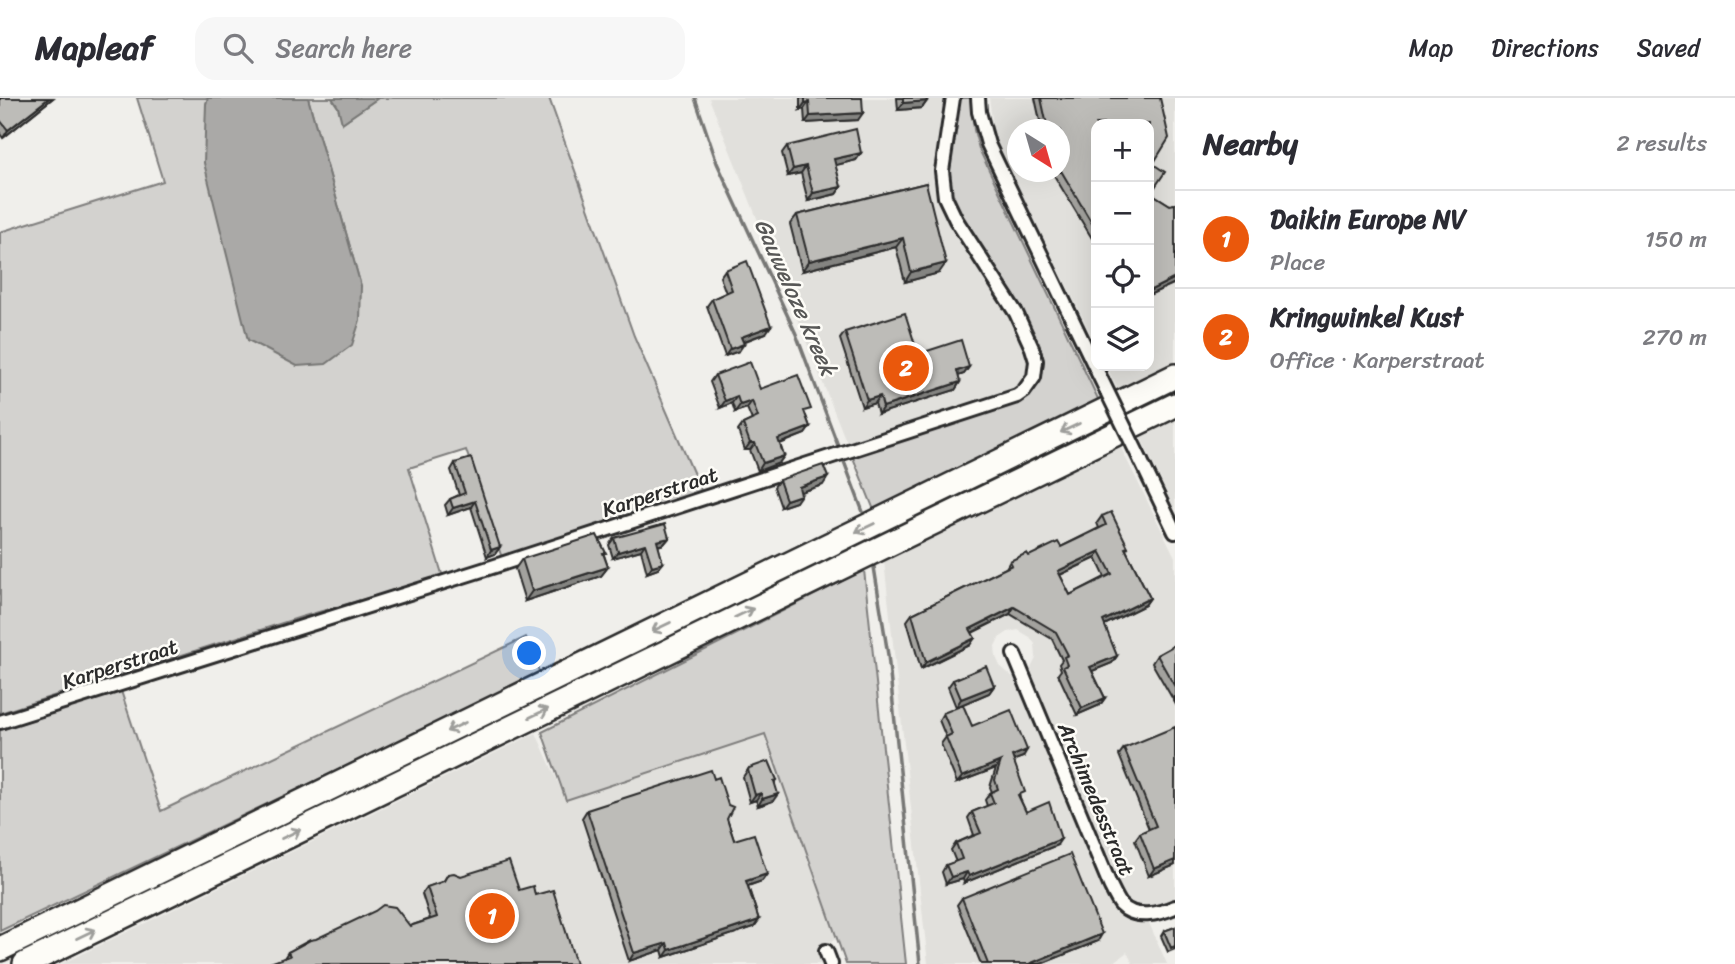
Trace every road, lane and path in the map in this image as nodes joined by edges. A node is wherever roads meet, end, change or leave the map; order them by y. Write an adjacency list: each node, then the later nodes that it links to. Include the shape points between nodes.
1 (953, 98): 7 (street, Karperstraat, via 942,171 945,197 1016,313 1032,348 1034,377 1024,391 1009,400)
2 (978, 98): 5 (street, bridge, via 988,144)
3 (1175, 376): 9 (highway, one-way to 9)
4 (1175, 405): 11 (highway, one-way to 4)
5 (1175, 532)
6 (1014, 654): 8 (street, Archimedesstraat, via 1122,907 1140,915)
7 (0, 722)
8 (1175, 907)
9 (0, 949)
10 (826, 951): 12 (street)
11 (25, 964)
12 (831, 964)

